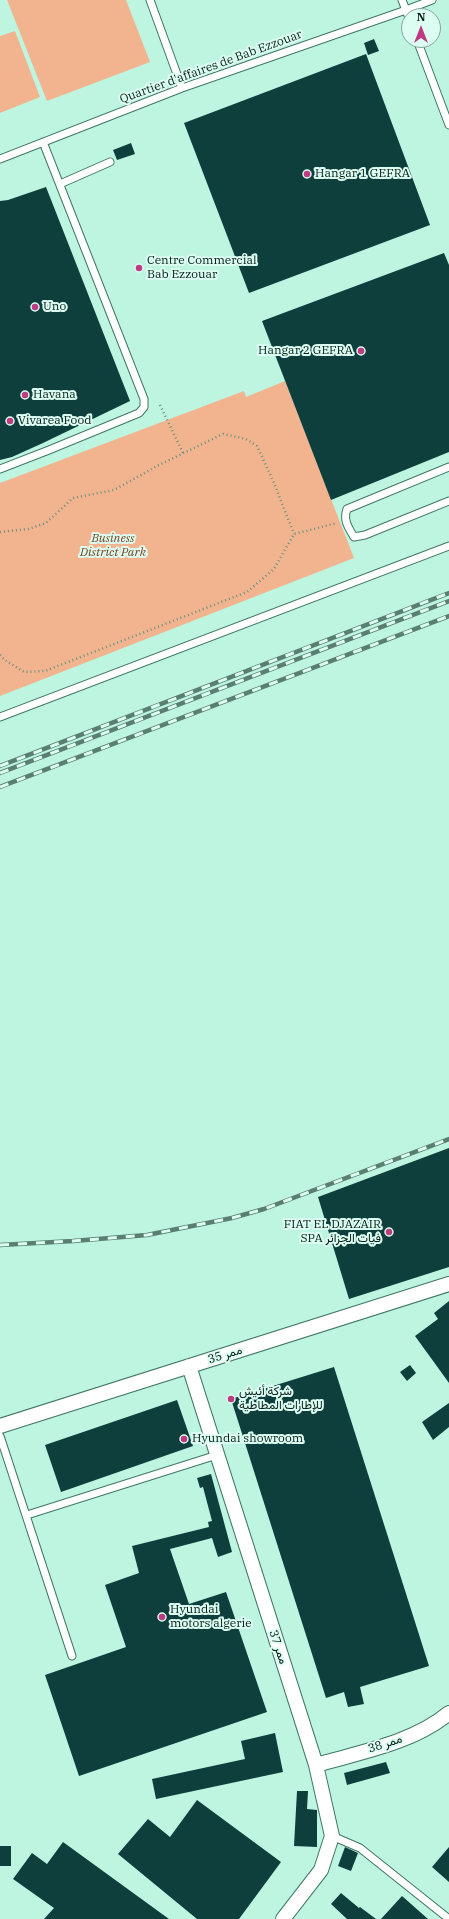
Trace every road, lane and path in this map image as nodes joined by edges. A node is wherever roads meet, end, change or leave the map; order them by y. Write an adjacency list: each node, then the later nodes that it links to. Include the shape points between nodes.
1 (150, 0): 6 (lane)
2 (432, 0): 3 (lane, Quartier d'affaires de Bab Ezzouar)
3 (418, 8)
4 (401, 16): 6 (lane, Quartier d'affaires de Bab Ezzouar)
5 (420, 48): 7 (lane)
6 (182, 88): 8 (lane, Quartier d'affaires de Bab Ezzouar)
7 (449, 125)
8 (44, 142): 9 (lane, Quartier d'affaires de Bab Ezzouar); 11 (lane)
9 (0, 159)
10 (110, 162): 11 (lane)
11 (60, 184): 15 (lane, via 144,399 144,407 139,413)
12 (160, 405): 13 (path)
13 (183, 453): 18 (path, via 114,490 73,498 46,523 28,529); 19 (path, via 223,434 246,439 257,446)
14 (449, 467): 17 (lane, via 347,508)
15 (0, 469)
16 (449, 501): 17 (lane, via 365,535 354,537)
17 (345, 521): 19 (path)
18 (0, 532)
19 (294, 534): 21 (path, via 274,569 247,592 45,671 24,672)
20 (449, 546): 22 (lane)
21 (0, 655)
22 (0, 717)
23 (449, 1284): 24 (street, ممر 35)
24 (189, 1366): 25 (street, ممر 35); 27 (street, ممر 37)
25 (0, 1426)
26 (0, 1436): 28 (lane)
27 (217, 1455): 28 (lane); 31 (street, ممر 37)
28 (28, 1515): 29 (lane)
29 (72, 1656)
30 (449, 1713): 31 (street, ممر 38, via 434,1725 399,1740)
31 (316, 1764): 32 (street, ممر 37)
32 (332, 1836): 33 (street, via 321,1870); 34 (lane, via 360,1848)
33 (283, 1919)
34 (449, 1919)

